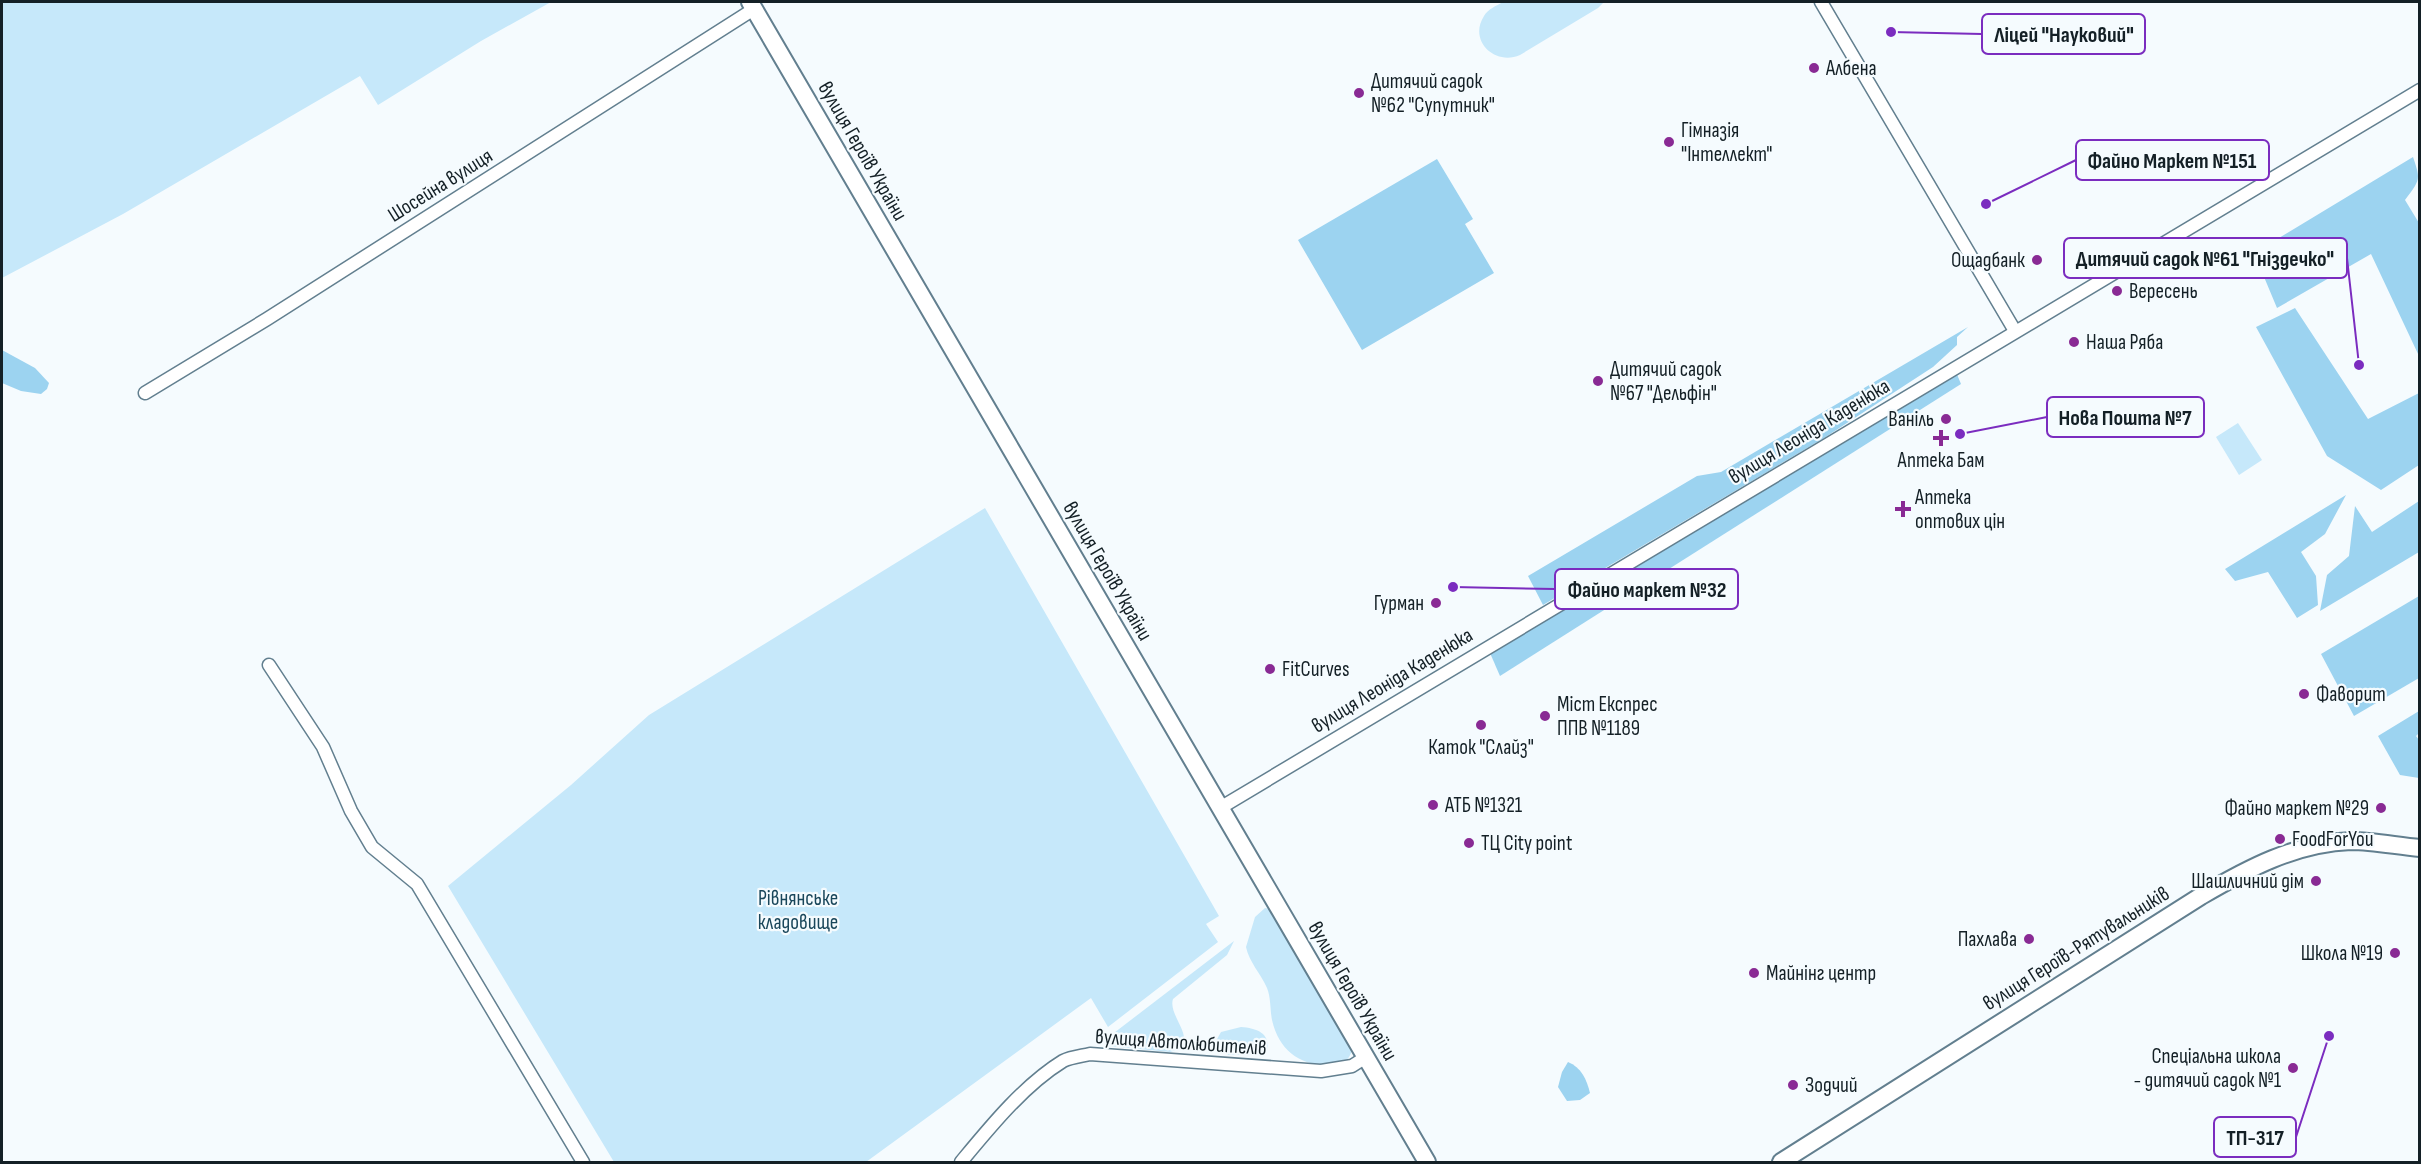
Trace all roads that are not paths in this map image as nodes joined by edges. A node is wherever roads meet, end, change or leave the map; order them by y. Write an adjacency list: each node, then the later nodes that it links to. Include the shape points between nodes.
1 (1821, 2): 4 (street)
2 (752, 5): 5 (street, Шосейна вулиця, via 267,319); 7 (main road, вулиця Героїв України)
3 (2420, 90): 4 (street, вулиця Леоніда Каденюка)
4 (2015, 331): 7 (street, вулиця Леоніда Каденюка)
5 (145, 393)
6 (269, 665): 10 (street, via 323,747 351,811 372,847 417,884)
7 (1220, 808): 9 (main road, вулиця Героїв України)
8 (2420, 848): 13 (main road, вулиця Героїв-Рятувальників, via 2348,842 2275,857 2245,871)
9 (1365, 1058): 11 (street, вулиця Автолюбителів, via 1352,1066 1321,1071 1090,1054 1066,1059 1018,1099); 12 (main road, вулиця Героїв України)
10 (583, 1162)
11 (961, 1162)
12 (1427, 1162)
13 (1781, 1162)

